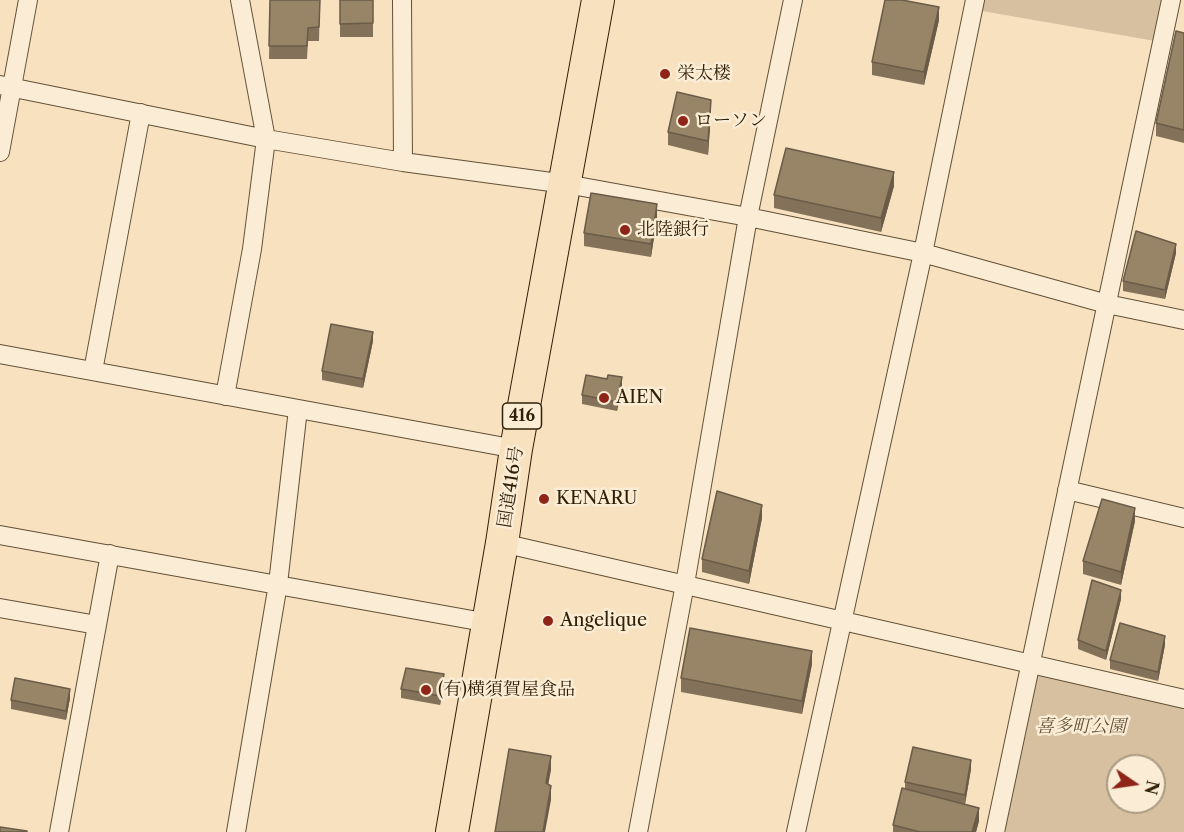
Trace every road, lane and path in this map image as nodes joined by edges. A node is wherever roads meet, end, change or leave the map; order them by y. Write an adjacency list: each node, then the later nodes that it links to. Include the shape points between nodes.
1 (28, 0): 8 (street)
2 (240, 0): 10 (street)
3 (402, 0): 12 (street)
4 (598, 0): 13 (highway, 国道416号 / 416)
5 (793, 0): 14 (street)
6 (975, 0): 15 (street)
7 (1171, 0): 16 (street)
8 (6, 86): 9 (street); 11 (street)
9 (141, 113): 10 (street); 19 (street)
10 (266, 139): 12 (street); 20 (street, via 252,249)
11 (0, 152)
12 (403, 162): 13 (street)
13 (566, 184): 14 (street); 22 (highway, 国道416号 / 416)
14 (748, 217): 15 (street); 29 (street)
15 (923, 253): 16 (street); 31 (street)
16 (1107, 304): 17 (street); 23 (street)
17 (1184, 320)
18 (0, 354): 19 (street)
19 (93, 371): 20 (street)
20 (225, 396): 21 (street)
21 (298, 409): 22 (street); 28 (street)
22 (516, 449): 26 (highway, 国道416号 / 416)
23 (1067, 490): 24 (street); 34 (street)
24 (1184, 518)
25 (0, 535): 27 (street)
26 (502, 543): 29 (street); 32 (highway, 国道416号 / 416)
27 (110, 554): 28 (street); 33 (street)
28 (278, 584): 32 (street); 37 (street)
29 (685, 584): 31 (street); 39 (street)
30 (0, 608): 33 (street)
31 (841, 621): 34 (street); 40 (street)
32 (489, 623): 38 (highway, 国道416号 / 416)
33 (97, 625): 36 (street)
34 (1030, 664): 35 (street); 41 (street)
35 (1184, 699)
36 (59, 832)
37 (236, 832)
38 (452, 832)
39 (638, 832)
40 (796, 832)
41 (994, 832)

